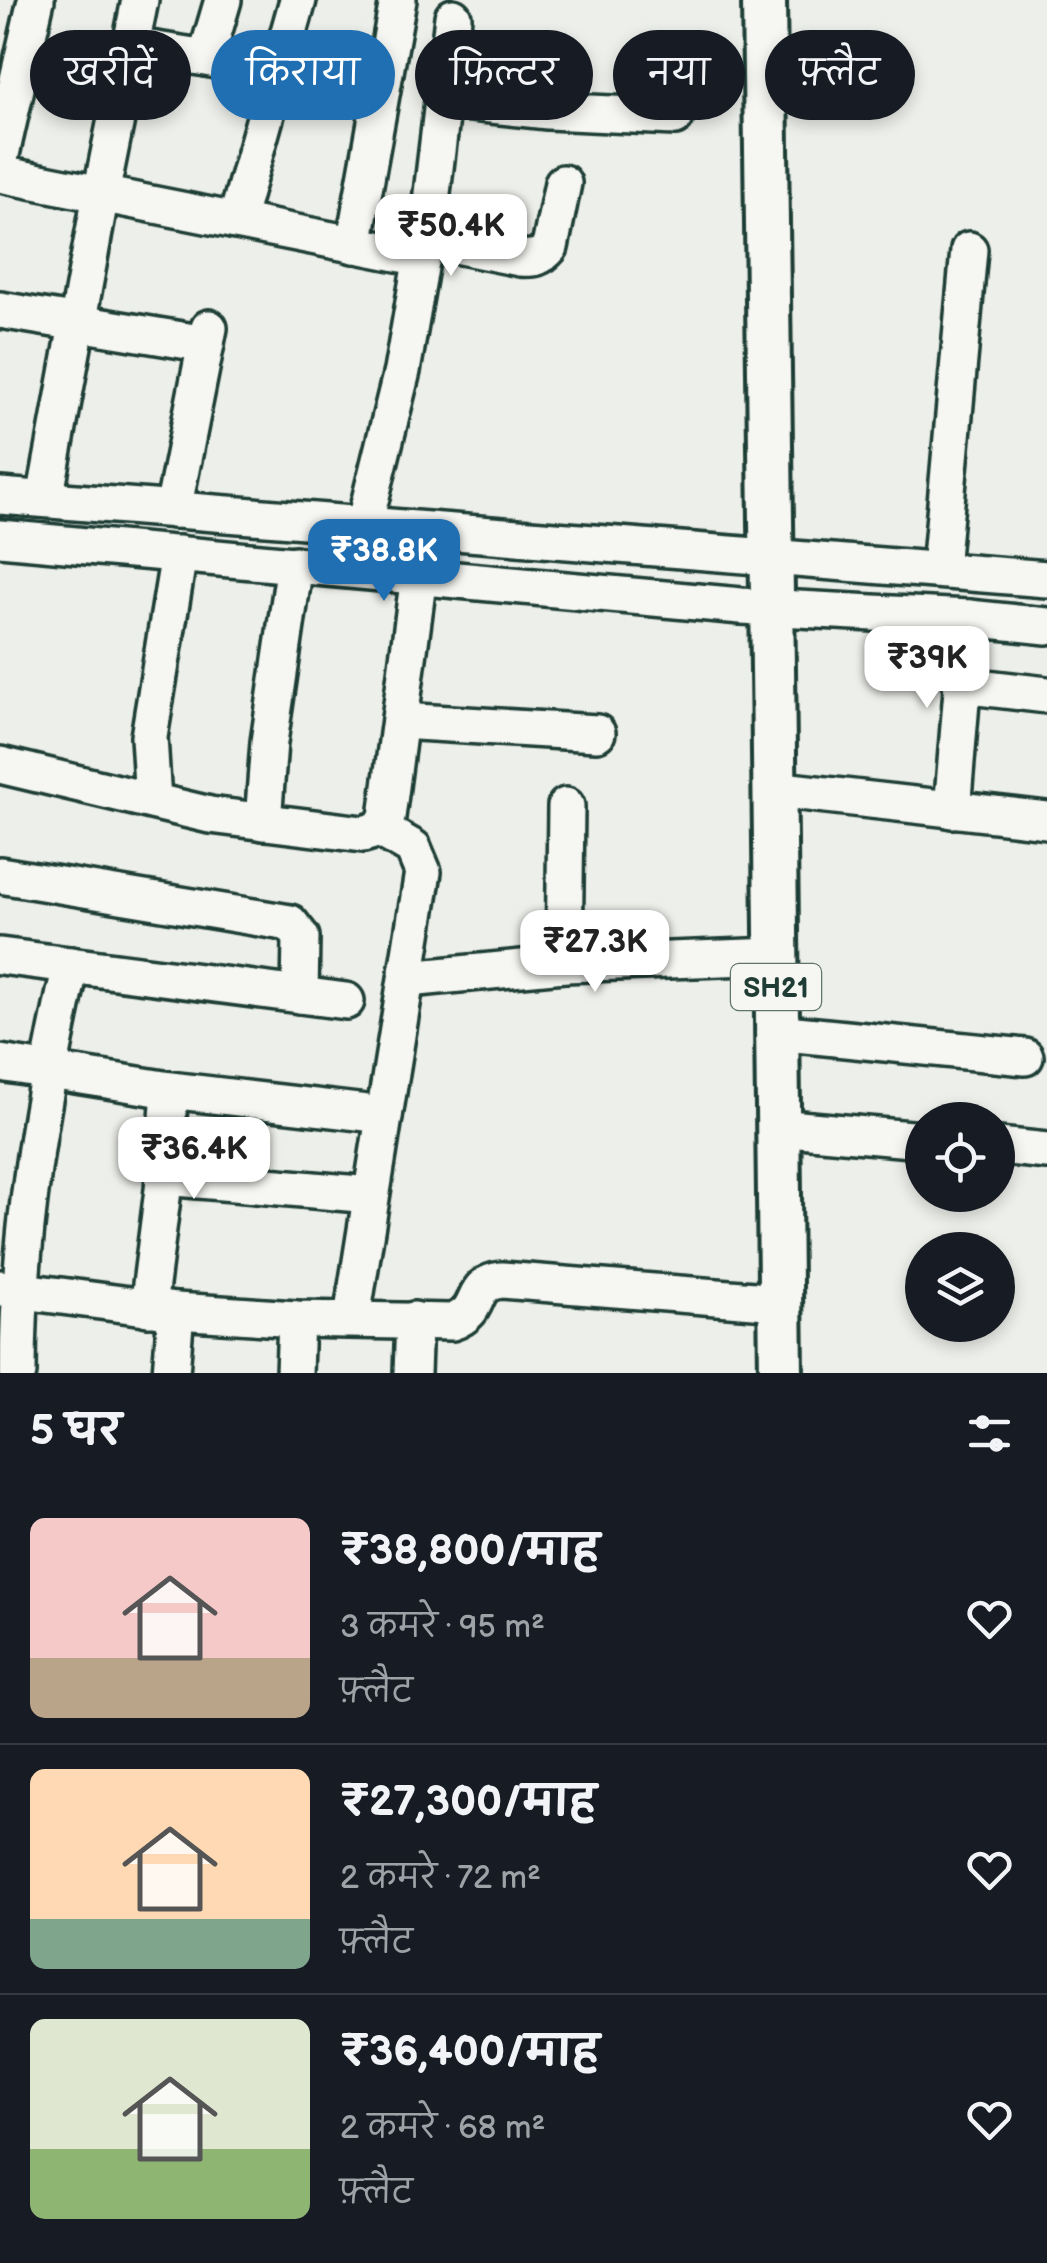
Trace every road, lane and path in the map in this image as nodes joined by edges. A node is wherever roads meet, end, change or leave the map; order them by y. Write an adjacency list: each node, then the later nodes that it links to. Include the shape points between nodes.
1 (36, 0): 17 (street)
2 (140, 0): 8 (street)
3 (223, 0): 12 (street)
4 (298, 0): 9 (street)
5 (398, 0): 22 (street)
6 (764, 0): 37 (main road, SH21)
7 (453, 17): 10 (street)
8 (134, 30)
9 (289, 30)
10 (451, 30)
11 (191, 56): 12 (street)
12 (206, 58): 13 (street)
13 (211, 59)
14 (116, 120): 20 (street)
15 (263, 120): 21 (street)
16 (440, 120): 23 (street)
17 (0, 159)
18 (0, 174): 20 (street)
19 (563, 182): 23 (street, via 543,256)
20 (100, 194): 21 (street); 26 (street)
21 (236, 221): 22 (street)
22 (354, 245): 23 (street)
23 (423, 249): 30 (street, via 402,372)
24 (969, 250): 34 (street)
25 (0, 310): 26 (street)
26 (76, 323): 28 (street); 29 (street, via 208,336)
27 (0, 496): 28 (street)
28 (46, 499): 29 (street)
29 (173, 510): 30 (street)
30 (364, 525): 37 (street)
31 (0, 538): 32 (street)
32 (179, 554): 33 (street); 46 (street, via 149,737)
33 (295, 564): 35 (street); 50 (street)
34 (940, 569): 36 (street); 37 (street)
35 (420, 575): 37 (street); 42 (street)
36 (1047, 580)
37 (772, 583): 38 (street); 45 (main road, SH21)
38 (968, 618): 39 (street); 40 (street)
39 (1047, 626)
40 (961, 685): 41 (street); 48 (street)
41 (1047, 695)
42 (400, 721): 43 (street); 51 (street)
43 (597, 733)
44 (0, 765): 46 (street)
45 (773, 789): 48 (street); 54 (main road, SH21)
46 (153, 802): 50 (street)
47 (566, 806): 55 (street)
48 (952, 810): 49 (street)
49 (1047, 820)
50 (263, 822): 51 (street, via 363,834)
51 (380, 829): 57 (street, via 413,848 423,872)
52 (0, 875): 58 (street, via 290,923 301,937)
53 (0, 956): 56 (street)
54 (776, 956): 55 (street); 60 (main road, SH21)
55 (564, 964): 57 (street)
56 (70, 965): 58 (street); 63 (street)
57 (408, 979): 65 (street)
58 (300, 995): 59 (street)
59 (346, 1001)
60 (776, 1032): 61 (street); 66 (main road, SH21)
61 (1025, 1057)
62 (0, 1063): 63 (street)
63 (47, 1070): 64 (street); 72 (street)
64 (170, 1090): 65 (street); 70 (street)
65 (384, 1115): 71 (street)
66 (778, 1127): 67 (street); 74 (main road, SH21)
67 (905, 1138)
68 (1015, 1148): 69 (street)
69 (1047, 1151)
70 (164, 1176): 71 (street); 75 (street)
71 (371, 1195): 76 (street)
72 (14, 1213): 73 (street)
73 (9, 1289): 75 (street); 79 (street)
74 (780, 1302): 78 (street, via 502,1280 479,1288 465,1318); 83 (main road, SH21)
75 (162, 1309): 77 (street); 80 (street)
76 (352, 1318): 77 (street); 78 (street)
77 (296, 1319): 81 (street)
78 (414, 1320): 82 (street)
79 (18, 1373)
80 (171, 1373)
81 (294, 1373)
82 (412, 1373)
83 (781, 1373)

